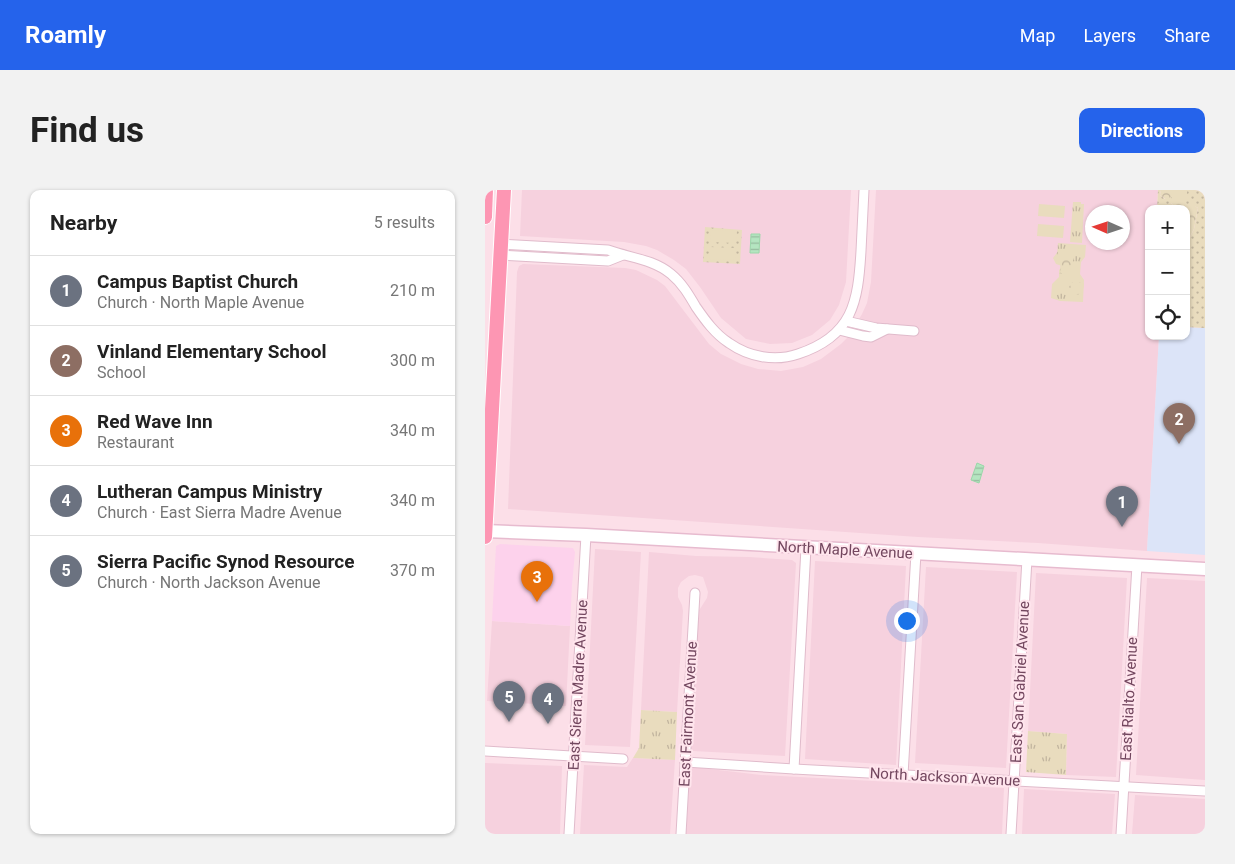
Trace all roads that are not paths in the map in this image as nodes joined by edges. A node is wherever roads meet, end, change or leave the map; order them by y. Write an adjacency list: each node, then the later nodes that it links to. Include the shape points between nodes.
1 (487, 190): 4 (main road)
2 (504, 190): 5 (main road)
3 (864, 190): 6 (street, via 858,286)
4 (485, 217)
5 (501, 250): 8 (street, via 608,261 623,256 647,260 679,280 701,314 727,342 751,354 774,358 795,355 823,343); 10 (main road)
6 (845, 321): 7 (street); 8 (street)
7 (887, 329): 8 (street, via 871,337); 9 (street)
8 (839, 330)
9 (913, 331)
10 (485, 531): 11 (street, North Maple Avenue); 12 (main road)
11 (586, 536): 13 (street, North Maple Avenue); 20 (street, East Sierra Madre Avenue)
12 (485, 537)
13 (806, 548): 14 (street, North Maple Avenue); 23 (street)
14 (917, 553): 15 (street, North Maple Avenue); 24 (street)
15 (1027, 559): 16 (street, North Maple Avenue); 25 (street, East San Gabriel Avenue)
16 (1137, 565): 17 (street, North Maple Avenue); 26 (street, East Rialto Avenue)
17 (1205, 569)
18 (695, 594): 22 (street, East Fairmont Avenue)
19 (485, 751): 20 (street)
20 (573, 756): 21 (street); 28 (street, East Sierra Madre Avenue)
21 (623, 759)
22 (685, 762): 23 (street, North Jackson Avenue); 29 (street, East Fairmont Avenue)
23 (794, 769): 24 (street, North Jackson Avenue)
24 (903, 774): 25 (street, North Jackson Avenue)
25 (1014, 781): 26 (street, North Jackson Avenue); 30 (street, East San Gabriel Avenue)
26 (1124, 786): 27 (street, North Jackson Avenue); 31 (street, East Rialto Avenue)
27 (1205, 791)
28 (569, 834)
29 (681, 834)
30 (1011, 834)
31 (1121, 834)

